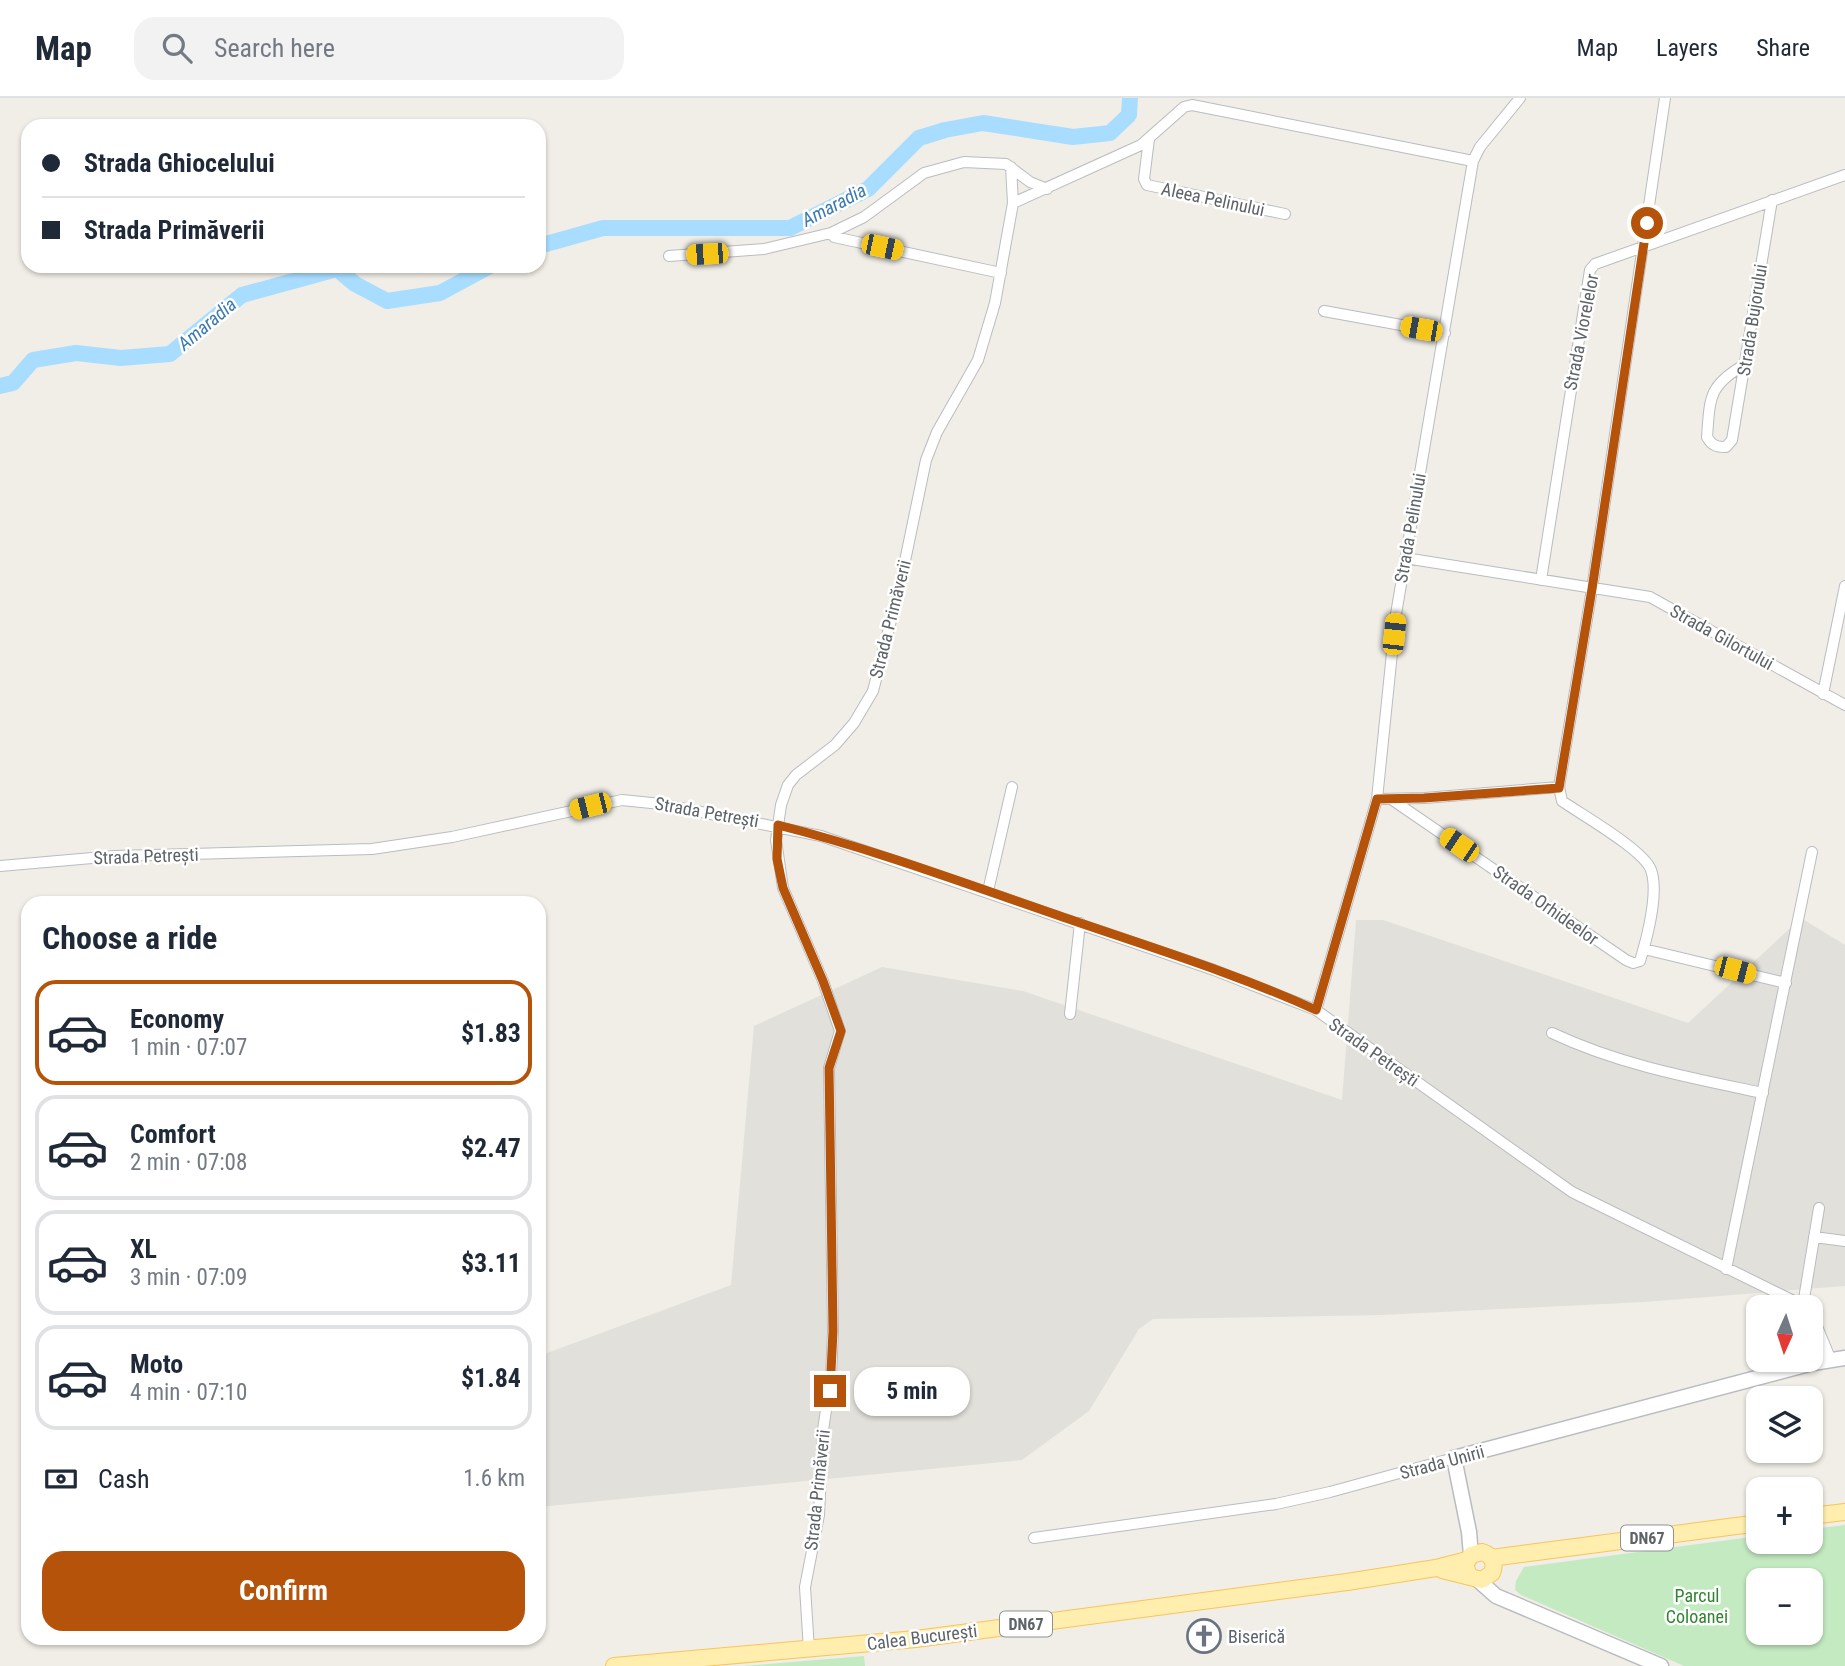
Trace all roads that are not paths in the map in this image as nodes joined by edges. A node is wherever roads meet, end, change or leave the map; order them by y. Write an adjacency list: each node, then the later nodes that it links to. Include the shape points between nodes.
1 (1520, 98): 4 (street, Strada Pelinului)
2 (1665, 98): 12 (street)
3 (1149, 139): 4 (street, via 1184,107 1199,105); 7 (street); 10 (street, Aleea Pelinului, via 1147,185)
4 (1473, 161): 16 (street, Strada Pelinului)
5 (1011, 167): 7 (street); 9 (street, Strada Primăverii); 11 (street, via 993,161 938,167 864,218)
6 (1845, 175): 8 (street, Strada Viorelelor)
7 (1048, 189): 9 (street)
8 (1772, 200): 12 (street, Strada Viorelelor); 17 (street, Strada Bujorului)
9 (1013, 203): 14 (street, Strada Primăverii)
10 (1284, 214)
11 (831, 233): 13 (street, via 764,249); 14 (street)
12 (1644, 246): 19 (street, Strada Viorelelor, via 1595,264 1588,276); 21 (street)
13 (669, 256)
14 (1001, 273): 28 (street, Strada Primăverii, via 978,360 926,460 873,691 835,745 788,785)
15 (1324, 311): 16 (street)
16 (1445, 333): 18 (street, Strada Pelinului)
17 (1744, 365): 17 (street, Strada Bujorului, via 1723,377 1714,389 1708,414 1711,444 1726,447 1732,440)
18 (1405, 558): 19 (street); 26 (street, Strada Pelinului)
19 (1541, 580): 21 (street)
20 (1845, 586): 22 (street)
21 (1592, 589): 22 (street, Strada Gilortului, via 1650,597); 25 (street)
22 (1823, 694): 23 (street, Strada Gilortului)
23 (1845, 705)
24 (1012, 787): 31 (street)
25 (1559, 788): 27 (street); 33 (street, via 1562,801 1640,854 1651,868 1655,886)
26 (1377, 799): 27 (street); 35 (street, Strada Pelinului)
27 (1391, 799): 33 (street, Strada Orhideelor, via 1633,963 1640,961)
28 (778, 825): 30 (street, Strada Petrești, via 622,800 452,838 372,849 115,856); 31 (street, Strada Petrești); 53 (street, Strada Primăverii, via 777,859 783,888 841,1031 829,1068 832,1343 819,1515 805,1587)
29 (1812, 852): 34 (street)
30 (0, 866)
31 (988, 891): 32 (street, Strada Petrești)
32 (1080, 923): 35 (street, Strada Petrești); 36 (street)
33 (1643, 949): 34 (street)
34 (1786, 983): 38 (street)
35 (1316, 1010): 42 (street, Strada Petrești, via 1572,1192)
36 (1070, 1014)
37 (1552, 1033): 38 (street, via 1625,1062)
38 (1763, 1093): 42 (street)
39 (1819, 1208): 40 (street)
40 (1814, 1237): 41 (street); 44 (street)
41 (1845, 1241)
42 (1726, 1269): 43 (street, Strada Petrești)
43 (1780, 1295)
44 (1808, 1295)
45 (1824, 1335): 46 (street)
46 (1838, 1358): 47 (main road, Strada Unirii)
47 (1454, 1458): 51 (street, Strada Unirii, via 1276,1504); 52 (main road)
48 (1845, 1513): 49 (main road)
49 (1823, 1515)
50 (1746, 1525): 52 (main road, Calea București / DN67, via 1535,1553)
51 (1034, 1538)
52 (1480, 1566): 53 (main road, Calea București / DN67); 55 (main road, via 1496,1596)
53 (809, 1650): 54 (main road, Calea București / DN67)
54 (614, 1666)
55 (1661, 1666)

